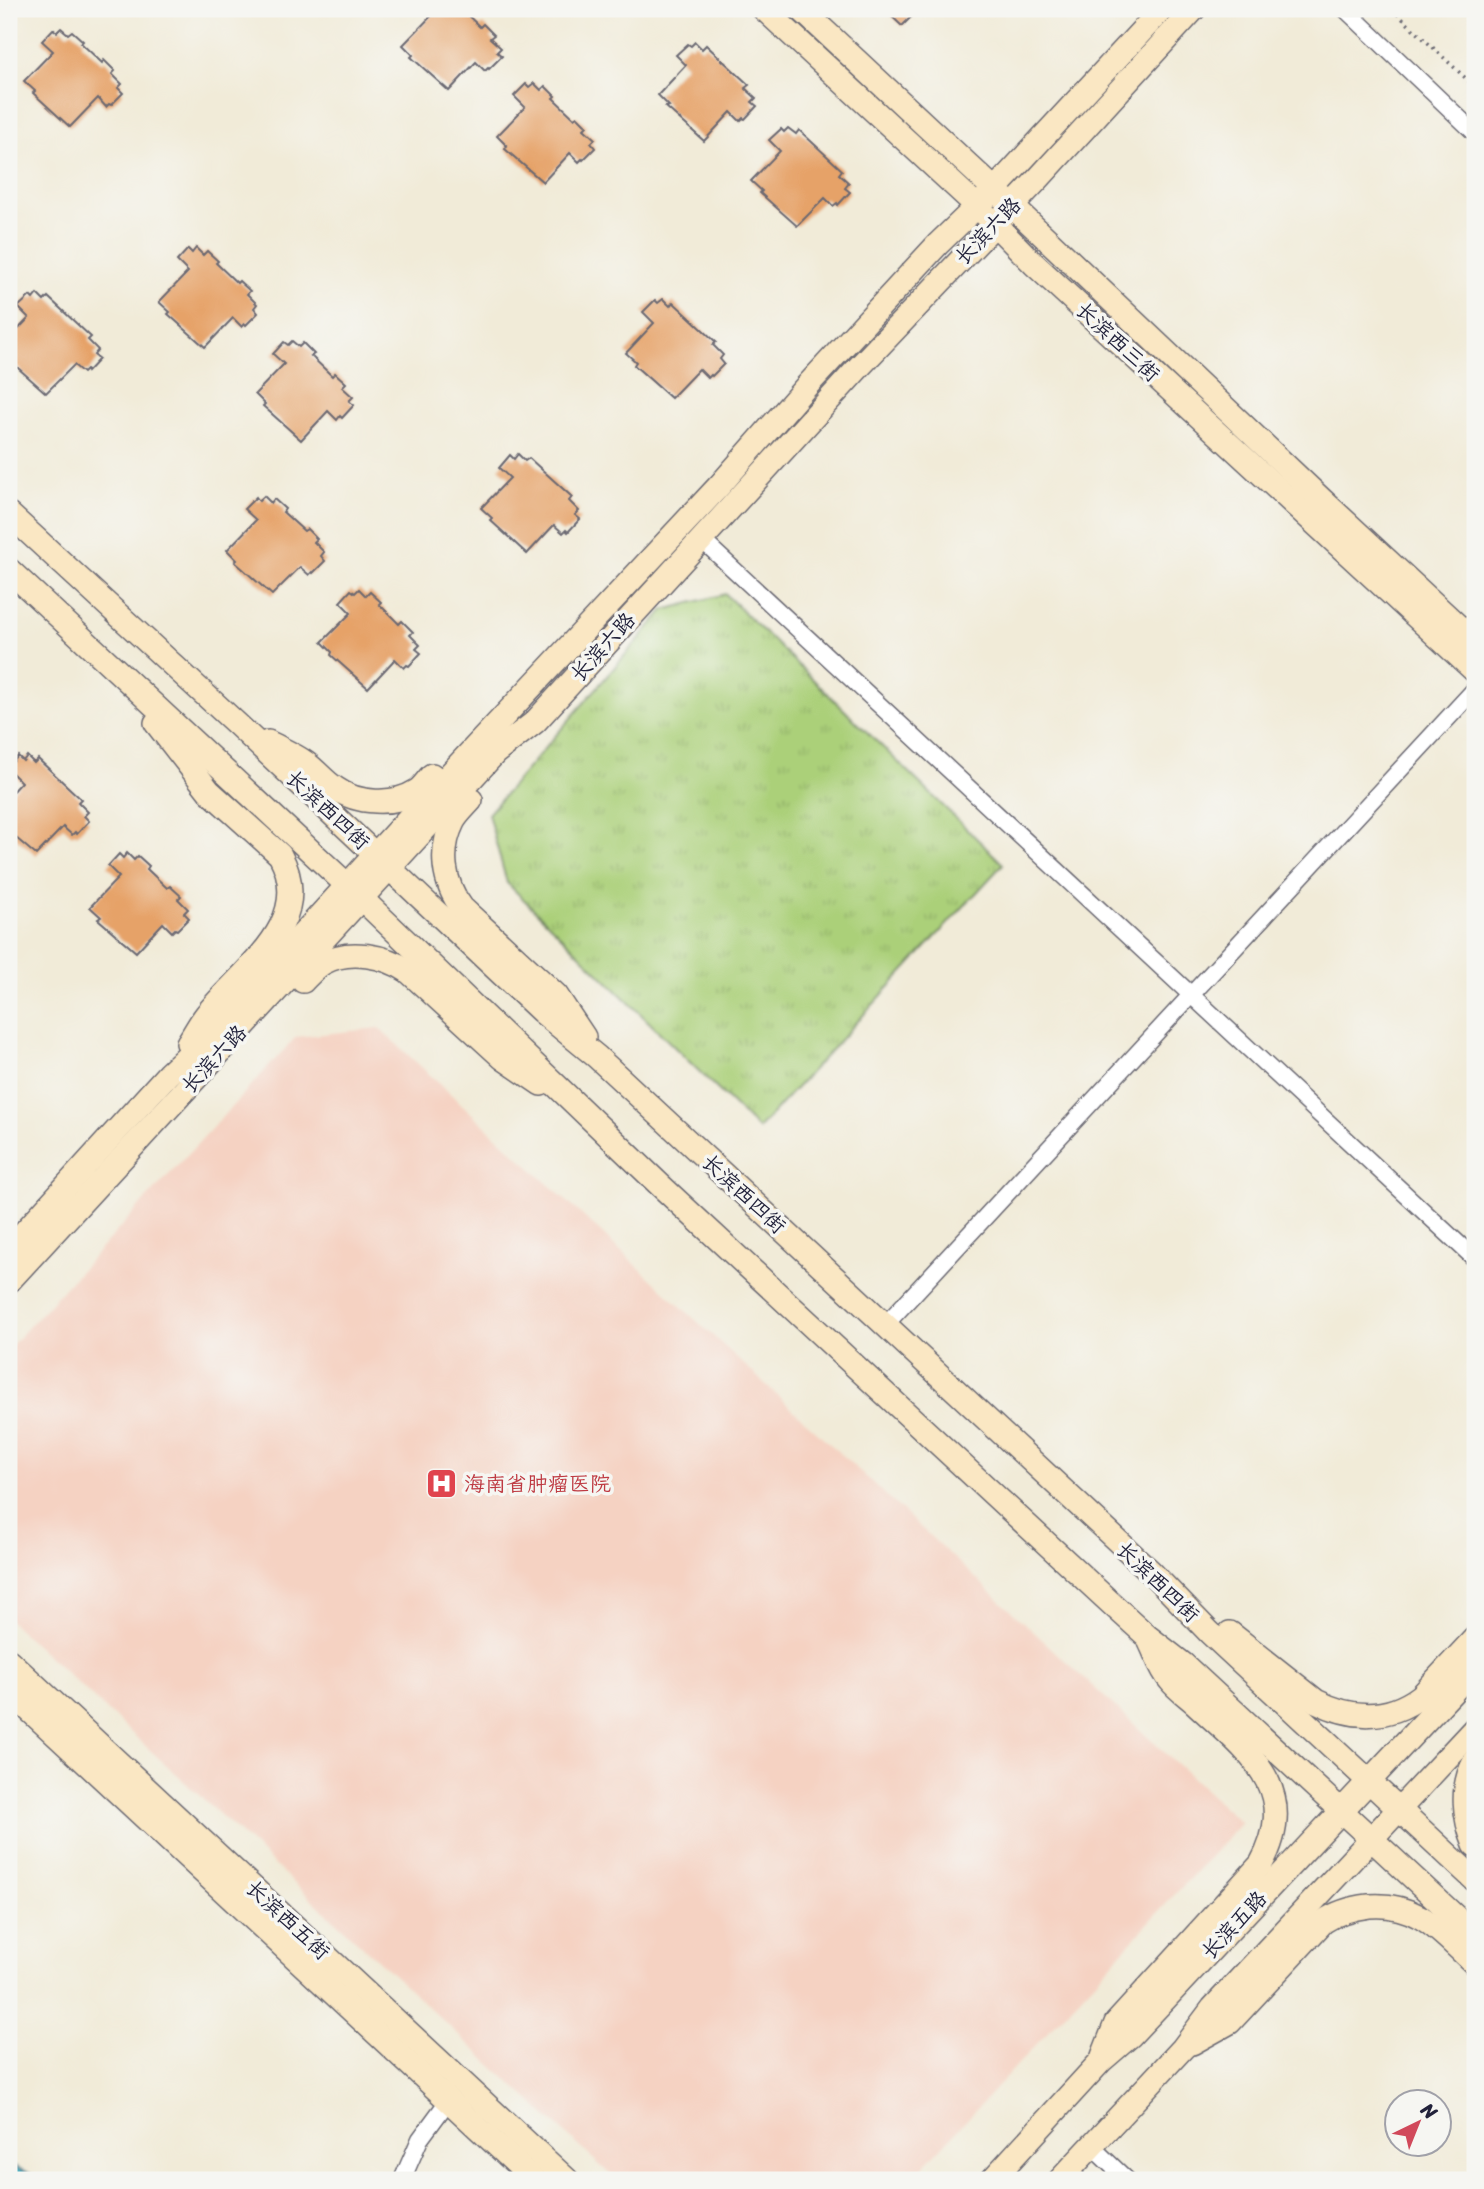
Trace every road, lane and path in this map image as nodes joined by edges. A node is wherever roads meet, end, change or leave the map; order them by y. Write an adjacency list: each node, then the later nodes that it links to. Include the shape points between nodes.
1 (764, 9): 11 (main road, 长滨西三街)
2 (801, 9): 9 (main road, 长滨西三街)
3 (1162, 9): 9 (main road, 长滨六路)
4 (1194, 9): 10 (main road, 长滨六路)
5 (1345, 9): 8 (street)
6 (1392, 9): 7 (path)
7 (1475, 87)
8 (1475, 133)
9 (995, 189): 10 (main road, 长滨西三街); 11 (main road, 长滨六路)
10 (1012, 206): 12 (main road, 长滨六路); 16 (main road, 长滨西三街)
11 (978, 207): 12 (main road, 长滨西三街); 20 (main road, 长滨六路, via 938,244)
12 (995, 224): 14 (main road, 长滨六路); 18 (main road, 长滨西三街)
13 (9, 514): 22 (main road, 长滨西四街)
14 (701, 539): 21 (main road, 长滨六路); 25 (street)
15 (9, 570): 17 (main road, 长滨西四街)
16 (1475, 642)
17 (114, 667): 24 (main road, 长滨西四街); 27 (main road, via 209,791 280,855 290,884 287,915 279,931 205,1016)
18 (1475, 671)
19 (1475, 690): 25 (street)
20 (516, 703): 22 (main road, via 474,730 415,792 384,800 346,795 307,764); 23 (main road, 长滨六路)
21 (535, 722): 23 (main road, 长滨六路, via 495,753); 26 (main road, via 506,763 454,819 445,850 446,874 462,908 556,995)
22 (239, 726): 23 (main road, 长滨西四街)
23 (383, 861): 24 (main road, 长滨六路); 26 (main road, 长滨西四街, via 541,1011)
24 (354, 892): 27 (main road, 长滨六路, via 336,900 218,1027); 28 (main road, 长滨西四街)
25 (1191, 994): 30 (street); 32 (street)
26 (597, 1057): 32 (main road, 长滨西四街)
27 (177, 1082): 28 (main road, via 241,1047 323,963 359,956 386,959 408,971 503,1058); 29 (main road, 长滨六路); 31 (main road, 长滨六路)
28 (583, 1112): 34 (main road, 长滨西四街)
29 (9, 1249)
30 (1475, 1259)
31 (9, 1281)
32 (885, 1325): 33 (main road, 长滨西四街)
33 (1151, 1572): 35 (main road, via 1316,1702 1349,1714 1378,1715 1410,1704); 41 (main road, 长滨西四街)
34 (1146, 1636): 43 (main road, 长滨西四街, via 1183,1664); 50 (main road, via 1169,1680 1265,1773 1274,1800 1274,1832 1253,1875 1116,2023)
35 (1475, 1638)
36 (9, 1661): 55 (main road, 长滨西五街)
37 (1475, 1668): 41 (main road, 长滨五路)
38 (9, 1691): 51 (main road, 长滨西五街)
39 (1475, 1728): 42 (main road, 长滨五路)
40 (1475, 1761): 45 (main road, via 1465,1803)
41 (1369, 1782): 42 (main road, 长滨西四街); 43 (main road, 长滨五路)
42 (1398, 1810): 44 (main road, 长滨五路); 46 (main road, 长滨西四街)
43 (1342, 1811): 44 (main road, 长滨西四街); 50 (main road, 长滨五路, via 1130,2036)
44 (1371, 1839): 47 (main road, 长滨西四街); 49 (main road, 长滨五路, via 1213,2008)
45 (1475, 1845)
46 (1475, 1880)
47 (1475, 1935)
48 (1475, 1964): 49 (main road, via 1422,1916 1385,1905 1349,1909 1323,1922 1230,2022)
49 (1183, 2048): 52 (main road, 长滨五路)
50 (1101, 2061): 56 (main road, 长滨五路)
51 (448, 2101): 53 (street, via 420,2139); 54 (main road, 长滨西五街)
52 (1091, 2146): 57 (main road, 长滨五路); 58 (street)
53 (402, 2180)
54 (534, 2180)
55 (567, 2180)
56 (992, 2180)
57 (1060, 2180)
58 (1128, 2180)

